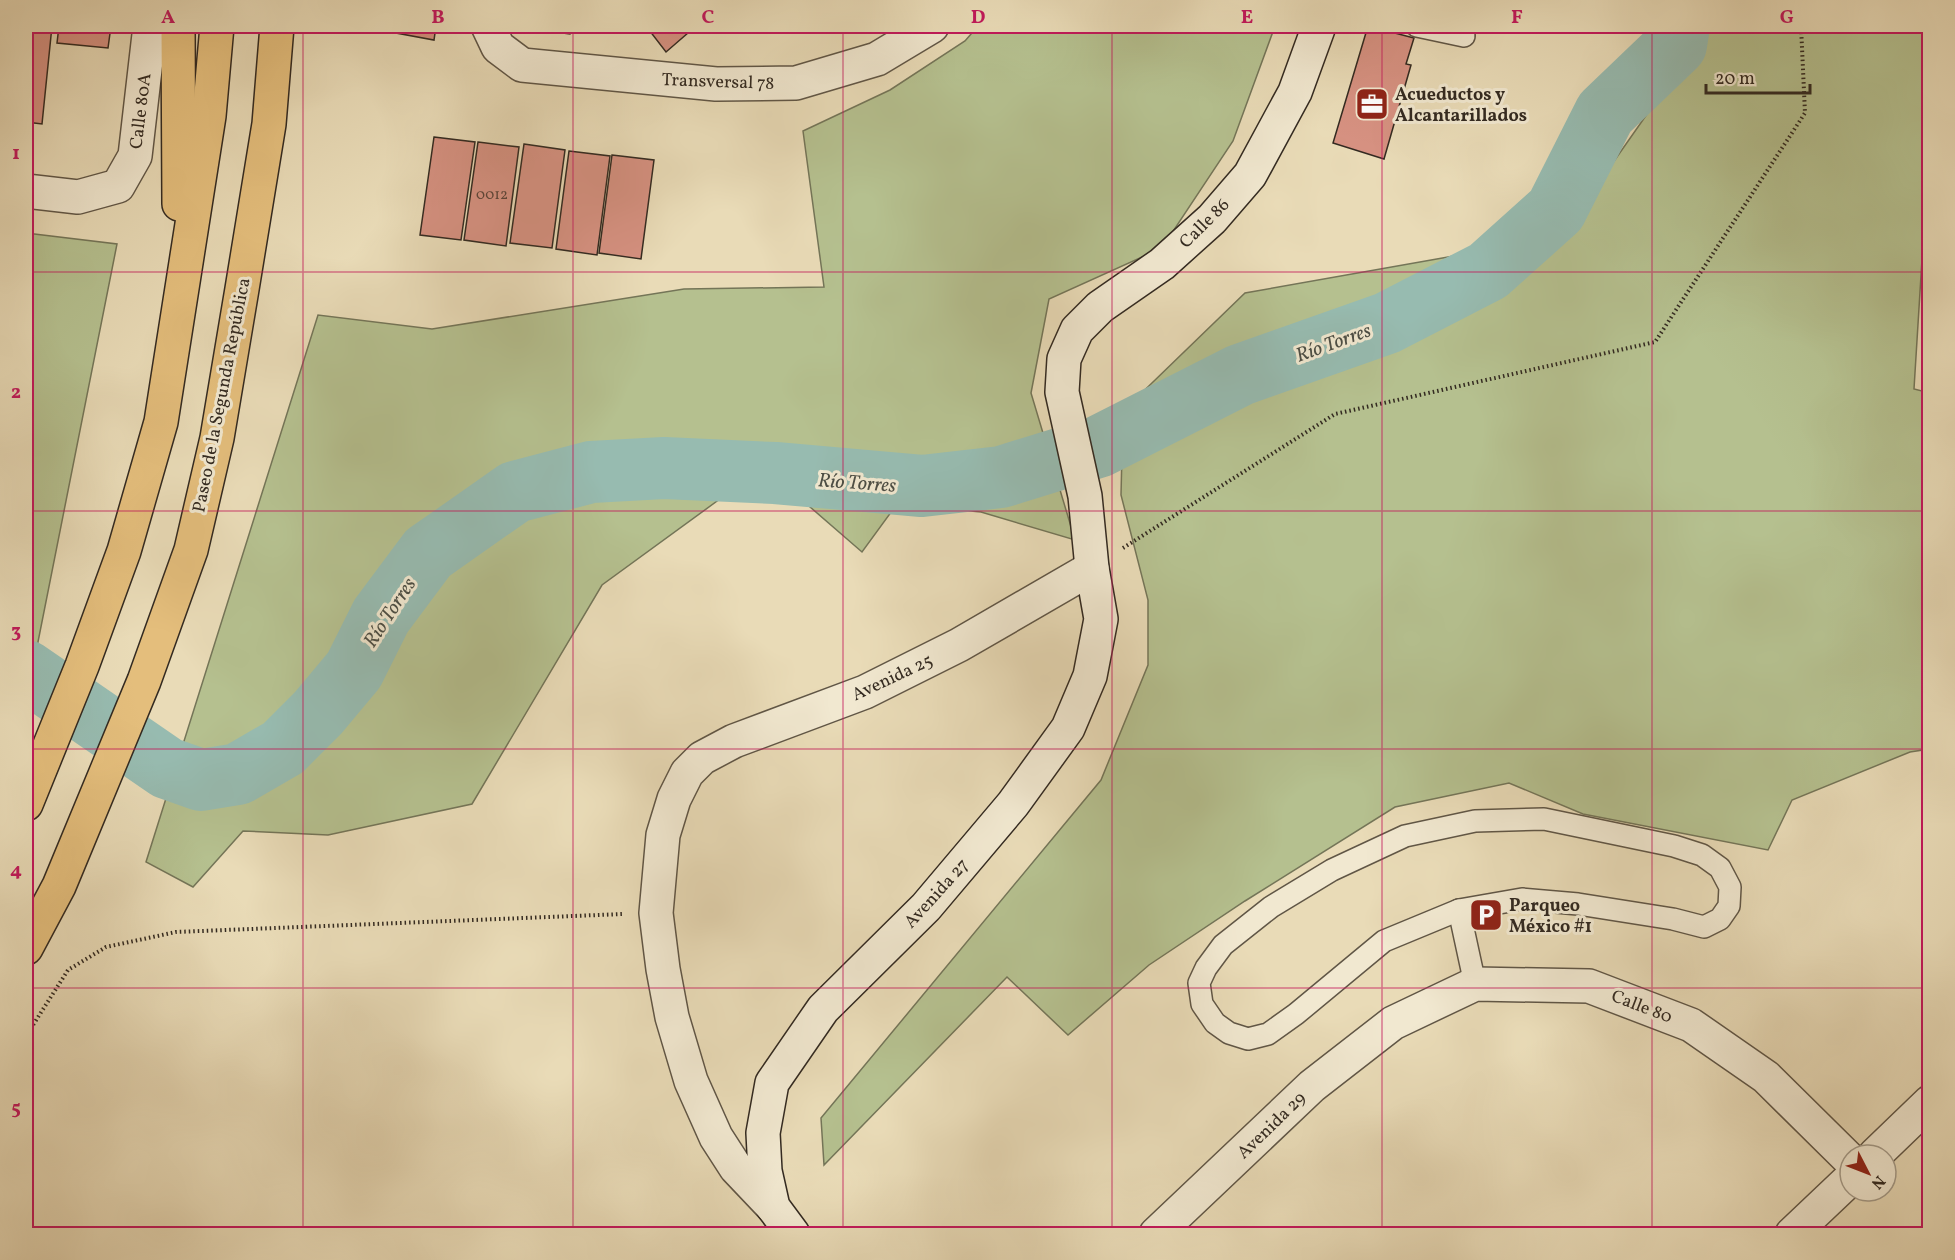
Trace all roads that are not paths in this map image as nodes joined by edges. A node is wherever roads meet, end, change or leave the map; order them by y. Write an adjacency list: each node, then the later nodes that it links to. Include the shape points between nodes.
1 (150, 26): 10 (street, Calle 80A, via 135,156 118,186 78,197)
2 (178, 26): 11 (highway)
3 (218, 26): 11 (highway, via 209,116)
4 (277, 26): 16 (highway, Paseo de la Segunda República, via 269,124 217,438 190,550 144,681 59,886)
5 (932, 26): 8 (street, Transversal 78, via 877,59 796,83 716,84 522,65)
6 (1319, 26): 12 (street, Calle 86, via 1295,92 1250,175 1212,219 1162,264 1100,307 1077,330 1064,359 1062,392)
7 (1417, 26): 9 (lane)
8 (493, 36)
9 (1464, 36)
10 (26, 191)
11 (180, 300): 14 (highway, via 161,422 124,551)
12 (1085, 496): 13 (street, Avenida 27)
13 (1092, 568): 23 (street, Avenida 27, via 1101,619 1090,676 1068,728 1013,804 926,907 823,1009 772,1083 763,1133 765,1171); 23 (street, Avenida 25, via 959,645 865,693 734,741 702,758 687,773 674,799 663,835 656,913 672,1017 691,1081 716,1137)
14 (26, 804)
15 (1459, 910): 15 (lane, via 1521,899 1673,919 1704,927 1720,919 1729,906 1730,887 1720,868 1702,855 1544,819 1475,821 1405,836 1332,870 1271,907 1222,945 1199,983 1202,1004 1215,1023 1229,1034 1248,1040 1268,1034 1384,941); 17 (lane)
16 (26, 948)
17 (1475, 984): 18 (street, Calle 80); 21 (street, Calle 80, via 1589,986 1691,1025 1766,1077)
18 (1393, 1023): 25 (street, Avenida 29, via 1312,1086)
19 (1929, 1102): 20 (street)
20 (1887, 1143)
21 (1838, 1148)
22 (1838, 1190): 26 (street)
23 (773, 1207): 24 (street)
24 (793, 1234)
25 (1156, 1234)
26 (1792, 1234)

